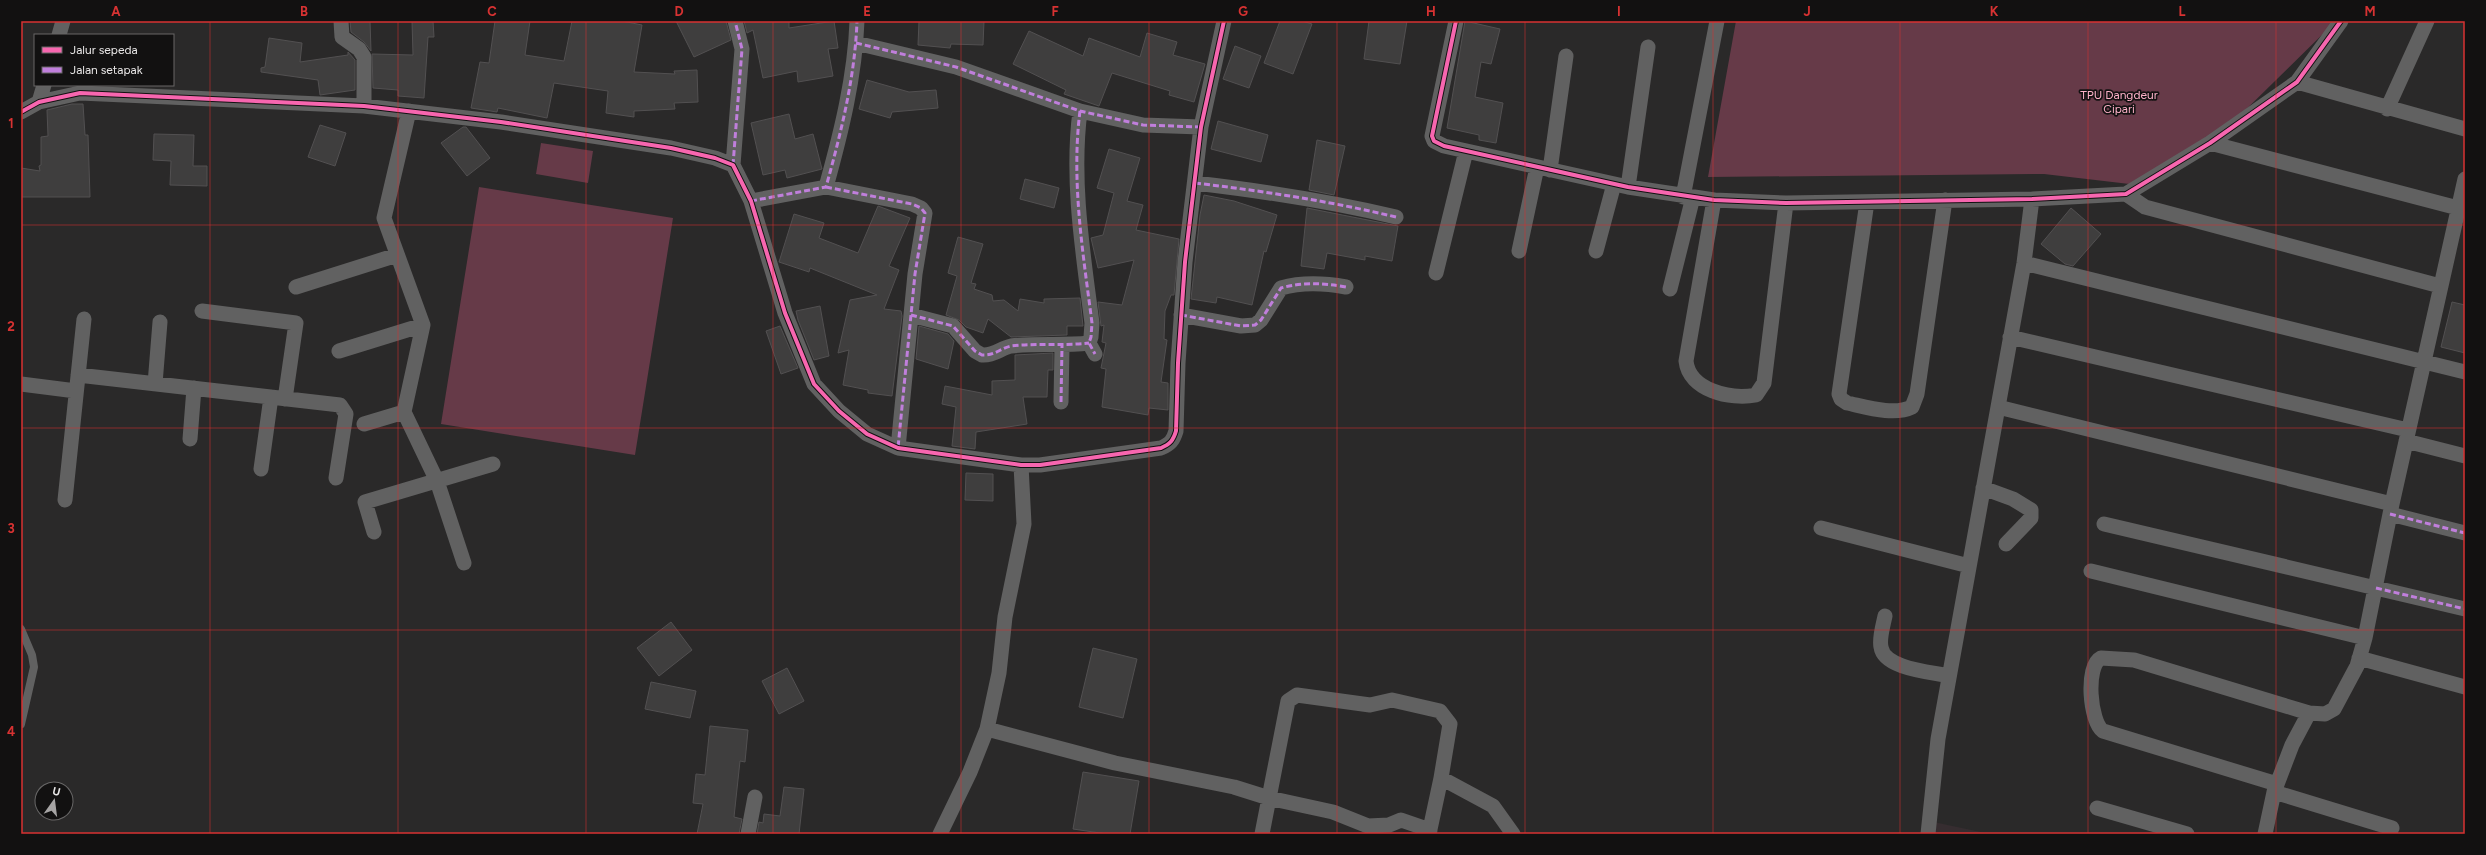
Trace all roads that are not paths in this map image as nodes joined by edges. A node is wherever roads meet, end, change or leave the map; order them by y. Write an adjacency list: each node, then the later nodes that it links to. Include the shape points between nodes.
1 (63, 21): 10 (street)
2 (341, 21): 17 (street, via 342,37 359,49 364,57)
3 (735, 21): 26 (street, via 742,49)
4 (857, 21): 11 (street)
5 (1224, 21): 22 (street)
6 (1456, 21): 25 (street, via 1432,136 1434,141 1444,146)
7 (1717, 21): 33 (street)
8 (2341, 21): 14 (street)
9 (2427, 21): 18 (street)
10 (59, 34)
11 (856, 43): 20 (street, via 956,67); 31 (street, via 840,135)
12 (1648, 47): 30 (street)
13 (1566, 56): 27 (street)
14 (2297, 82): 18 (street); 24 (street)
15 (44, 86): 16 (street)
16 (39, 102): 17 (street, via 80,93); 21 (street)
17 (364, 106): 19 (street)
18 (2387, 109): 23 (street)
19 (409, 111): 26 (street, via 671,148); 44 (street, via 384,218)
20 (1080, 111): 22 (street, via 1143,125); 58 (street, via 1075,146 1092,323 1092,349)
21 (21, 112)
22 (1201, 127): 29 (street)
23 (2465, 129)
24 (2210, 143): 32 (street); 40 (street)
25 (1466, 151): 27 (street); 46 (street)
26 (733, 165): 37 (street)
27 (1543, 169): 30 (street); 42 (street)
28 (2465, 179): 40 (street)
29 (1196, 183): 41 (street, via 1290,195); 53 (street)
30 (1621, 186): 33 (street); 43 (street)
31 (826, 187): 37 (street); 52 (street, via 922,208 925,213)
32 (2126, 194): 34 (street); 47 (street, via 2145,207)
33 (1688, 197): 35 (street); 50 (street)
34 (2032, 199): 36 (street); 45 (street)
35 (1714, 200): 39 (street); 39 (street, via 1686,361 1687,370 1695,382 1709,389 1740,397 1756,395 1764,383)
36 (1945, 200): 38 (street); 38 (street, via 1917,394 1912,406 1906,410 1847,403 1839,394)
37 (751, 201): 74 (street, via 785,314 814,384 839,411 867,434)
38 (1867, 202): 39 (street)
39 (1786, 203)
40 (2458, 208): 47 (street)
41 (1396, 217)
42 (1519, 251)
43 (1596, 251)
44 (397, 255): 48 (street); 56 (street)
45 (2024, 263): 57 (street); 60 (street)
46 (1436, 273)
47 (2440, 286): 60 (street)
48 (296, 287)
49 (1346, 287): 53 (street, via 1294,284 1281,288 1261,320 1255,325 1241,326)
50 (1670, 288)
51 (202, 311): 67 (street, via 296,322)
52 (911, 315): 58 (street, via 953,326 975,351 982,355 987,356 1015,346); 74 (street)
53 (1182, 315): 77 (street, via 1176,431 1170,444 1139,452 1040,465)
54 (84, 319): 62 (street)
55 (160, 322): 64 (street)
56 (423, 325): 59 (street); 70 (street)
57 (2010, 337): 69 (street); 72 (street)
58 (1062, 346): 68 (street)
59 (339, 351)
60 (2424, 362): 61 (street); 72 (street)
61 (2465, 372)
62 (78, 375): 64 (street); 66 (street)
63 (21, 384): 66 (street)
64 (155, 384): 65 (street)
65 (194, 388): 67 (street); 73 (street)
66 (76, 391): 82 (street)
67 (278, 398): 78 (street); 79 (street, via 340,406 346,414)
68 (1061, 402)
69 (1998, 407): 81 (street); 83 (street)
70 (404, 412): 71 (street); 80 (street)
71 (364, 424)
72 (2407, 436): 75 (street); 83 (street)
73 (190, 439)
74 (898, 448): 77 (street)
75 (2465, 456)
76 (493, 464): 80 (street)
77 (1021, 465): 102 (street, via 1024,524 1005,616 999,673)
78 (261, 469)
79 (336, 478)
80 (437, 481): 86 (street, via 365,502); 89 (street)
81 (1983, 488): 88 (street, via 2013,498 2031,510 2031,518); 90 (street)
82 (65, 500)
83 (2391, 509): 87 (street); 92 (street)
84 (2104, 524): 92 (street)
85 (1821, 528): 90 (street)
86 (374, 532)
87 (2465, 533)
88 (2006, 544)
89 (464, 563)
90 (1969, 566): 98 (street)
91 (2091, 571): 96 (street)
92 (2376, 588): 93 (street); 96 (street)
93 (2465, 609)
94 (1885, 616): 98 (street, via 1881,646 1883,654 1900,666)
95 (21, 628): 101 (lane, via 34,667)
96 (2365, 638): 97 (street)
97 (2359, 658): 99 (street); 100 (street, via 2334,709 2325,714)
98 (1949, 676): 114 (street, via 1938,740)
99 (2465, 687)
100 (2308, 713): 104 (street, via 2292,744); 104 (street, via 2134,660 2096,660 2093,667 2092,707 2095,724 2103,731)
101 (21, 724)
102 (987, 729): 106 (street, via 1115,763 1234,787); 111 (street, via 970,772)
103 (1441, 778): 106 (street, via 1450,724 1440,711 1392,700 1370,705 1297,695 1288,701); 109 (street); 113 (street, via 1493,806)
104 (2275, 788): 108 (street); 116 (street)
105 (755, 797): 110 (street)
106 (1268, 798): 109 (street, via 1333,812 1368,826 1389,825 1401,820); 112 (street)
107 (2097, 808): 115 (street)
108 (2392, 828)
109 (1430, 832)
110 (748, 834)
111 (940, 834)
112 (1262, 834)
113 (1513, 834)
114 (1928, 834)
115 (2187, 834)
116 (2265, 834)

